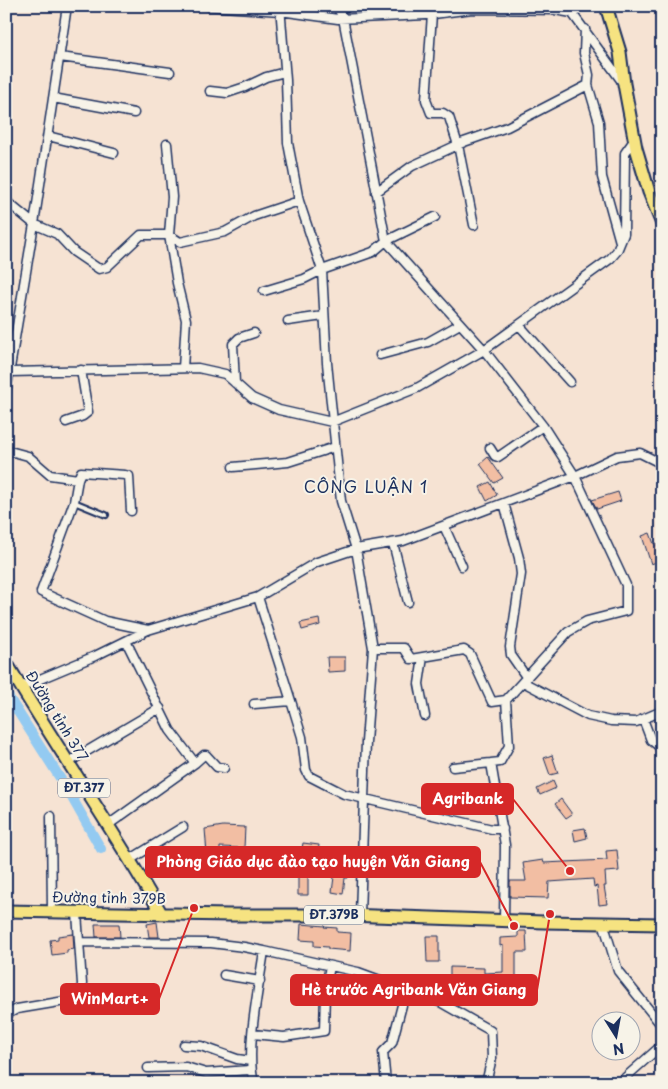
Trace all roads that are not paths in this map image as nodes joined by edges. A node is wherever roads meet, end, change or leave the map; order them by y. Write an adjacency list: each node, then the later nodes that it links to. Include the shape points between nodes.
1 (67, 6): 11 (street)
2 (208, 6): 6 (street)
3 (338, 6): 9 (street)
4 (606, 6): 14 (main road, via 620,52)
5 (471, 8): 7 (street); 8 (street)
6 (280, 9): 9 (street); 13 (street)
7 (571, 10): 10 (street)
8 (432, 14): 9 (street); 22 (street, via 426,100 431,113 443,113 449,117)
9 (343, 18): 24 (street)
10 (585, 29): 14 (street); 15 (street)
11 (60, 57): 12 (street); 17 (street)
12 (170, 72)
13 (285, 72): 16 (street, via 227,93); 26 (street, via 288,143)
14 (624, 84): 20 (main road)
15 (588, 85): 22 (street, via 507,127); 33 (street, via 599,122 602,177)
16 (210, 90)
17 (54, 98): 18 (street); 19 (street)
18 (134, 113)
19 (48, 136): 23 (street); 28 (street)
20 (635, 139): 29 (main road, via 649,192); 33 (street, via 625,154 624,234)
21 (167, 144): 31 (street, via 172,197)
22 (458, 145): 24 (street, via 412,166); 30 (street)
23 (114, 153)
24 (376, 192): 32 (street)
25 (6, 201): 28 (street)
26 (299, 201): 31 (street, via 254,216 225,232 180,242); 34 (street)
27 (435, 217): 32 (street)
28 (34, 224): 31 (street, via 56,234 74,252 99,269 107,267 141,235); 45 (street)
29 (662, 224)
30 (474, 225)
31 (169, 235): 43 (street, via 186,320)
32 (386, 241): 34 (street, via 374,252); 38 (street)
33 (620, 242): 39 (street, via 610,259)
34 (322, 270): 35 (street); 36 (street)
35 (264, 291)
36 (323, 316): 37 (street); 50 (street)
37 (288, 321)
38 (460, 324): 41 (street); 42 (street, via 428,342)
39 (519, 325): 41 (street); 46 (street)
40 (254, 333): 47 (street, via 239,338 233,344)
41 (484, 350): 50 (street, via 417,388); 51 (street)
42 (380, 355)
43 (183, 368): 44 (street); 47 (street, via 225,374)
44 (81, 370): 45 (street); 49 (street, via 88,412)
45 (8, 371): 48 (street)
46 (570, 382)
47 (235, 383): 50 (street, via 252,398 280,410)
48 (6, 392)
49 (66, 422)
50 (332, 422): 52 (street)
51 (543, 426): 53 (street, via 498,457); 57 (street)
52 (335, 447): 56 (street, via 288,462); 65 (street, via 342,501)
53 (490, 448)
54 (6, 450): 58 (street, via 28,456 50,475)
55 (662, 464): 57 (street, via 640,453 617,456)
56 (233, 467)
57 (576, 476): 60 (street); 74 (street, via 626,585 626,611 586,621 568,632)
58 (78, 479): 59 (street); 61 (street, via 83,472 126,475 130,478)
59 (74, 502): 62 (lane); 69 (street, via 41,592 105,621)
60 (504, 503): 63 (street); 74 (street, via 521,574 510,647)
61 (131, 512)
62 (106, 515)
63 (444, 526): 64 (street); 66 (street)
64 (393, 543): 65 (street); 68 (street)
65 (356, 549): 67 (street, via 317,562); 71 (street)
66 (462, 566)
67 (258, 597): 69 (street); 77 (street)
68 (408, 602)
69 (148, 630): 70 (street)
70 (126, 641): 75 (street); 79 (street)
71 (373, 648): 72 (street, via 404,648 411,660); 89 (street)
72 (423, 657): 76 (street, via 464,650 470,654 492,702); 81 (street, via 419,684)
73 (6, 662): 75 (main road, Đường tỉnh 377 / ĐT.377)
74 (525, 680): 76 (street); 82 (street, via 588,716 611,721 636,722)
75 (21, 687): 84 (main road, Đường tỉnh 377 / ĐT.377)
76 (506, 700): 86 (street, via 509,746 500,762)
77 (290, 701): 78 (street); 89 (street, via 302,737 307,773 336,790)
78 (254, 704)
79 (160, 708): 84 (street); 85 (street, via 170,730)
80 (662, 711): 82 (street)
81 (425, 716)
82 (643, 719): 83 (street, via 651,740)
83 (662, 749)
84 (67, 762): 91 (main road, Đường tỉnh 377 / ĐT.377)
85 (195, 763): 88 (street, via 206,754 217,767); 91 (street)
86 (491, 763): 87 (street); 93 (street)
87 (454, 767)
88 (224, 768)
89 (364, 797): 93 (street); 99 (street)
90 (51, 816): 96 (street)
91 (108, 825): 94 (main road, Đường tỉnh 377 / ĐT.377)
92 (183, 827): 94 (street)
93 (503, 829): 100 (street)
94 (131, 859): 98 (main road, Đường tỉnh 377 / ĐT.377)
95 (6, 911): 96 (main road, Đường tỉnh 379B / ĐT.379B)
96 (52, 912): 97 (main road, Đường tỉnh 379B / ĐT.379B)
97 (76, 913): 98 (main road, Đường tỉnh 379B / ĐT.379B); 103 (street)
98 (162, 913): 99 (main road, Đường tỉnh 379B / ĐT.379B)
99 (360, 915): 100 (main road, Đường tỉnh 379B / ĐT.379B)
100 (504, 920): 101 (main road, Đường tỉnh 379B / ĐT.379B)
101 (603, 922): 102 (main road, Đường tỉnh 379B / ĐT.379B); 110 (street, via 618,971)
102 (662, 924)
103 (79, 942): 104 (street, via 211,943); 109 (street, via 83,998 17,1009)
104 (264, 951): 105 (street); 107 (street)
105 (330, 966): 108 (street, via 358,972); 111 (street, via 325,992 324,1032 284,1038)
106 (224, 975): 107 (street)
107 (260, 981): 111 (street)
108 (406, 990): 118 (street, via 392,1043 383,1052); 119 (street, via 440,1002 491,1031 492,1058)
109 (6, 1015)
110 (662, 1026)
111 (253, 1034): 114 (street)
112 (184, 1045): 114 (street, via 201,1046)
113 (662, 1045): 120 (street)
114 (251, 1061): 116 (street)
115 (148, 1068): 116 (street, via 186,1067 206,1073)
116 (250, 1070): 117 (street)
117 (254, 1083)
118 (386, 1083)
119 (486, 1083)
120 (619, 1083)

